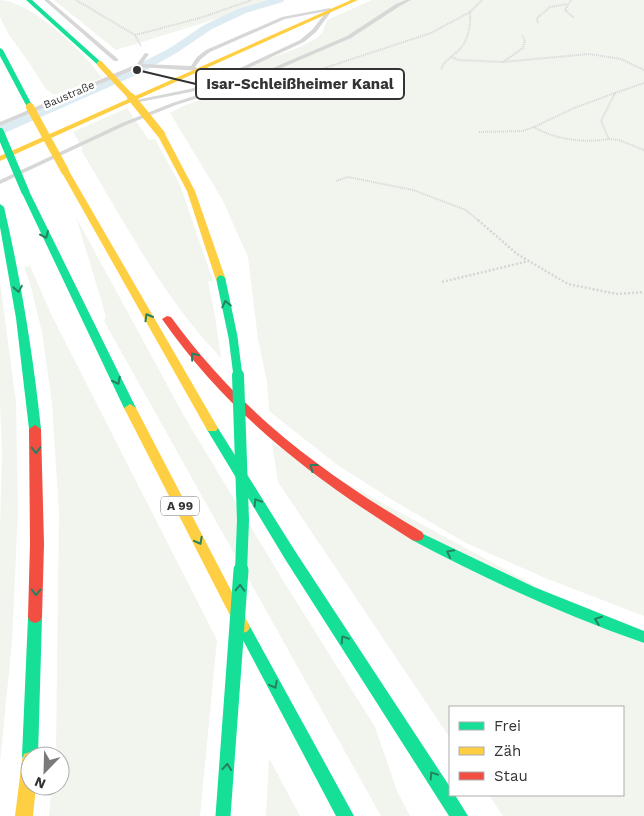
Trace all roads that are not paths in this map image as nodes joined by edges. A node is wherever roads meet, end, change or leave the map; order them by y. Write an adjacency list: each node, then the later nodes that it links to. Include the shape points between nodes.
1 (29, 0): 24 (main road, one-way to 1, bridge, via 243,520 239,383 221,280 191,191 160,134 123,87)
2 (46, 0): 8 (lane)
3 (355, 0): 5 (main road)
4 (409, 0): 15 (lane, via 349,37 248,81 166,107)
5 (335, 9): 10 (main road); 11 (lane, via 302,41 212,83)
6 (0, 50): 17 (main road, bridge)
7 (147, 54): 9 (lane)
8 (116, 60)
9 (141, 65): 10 (lane, Baustraße); 12 (lane, Baustraße)
10 (195, 69): 11 (main road)
11 (124, 103): 14 (main road)
12 (0, 124)
13 (0, 132): 25 (main road, A 99, one-way to 25, bridge, via 55,258 171,489)
14 (0, 159)
15 (0, 182)
16 (0, 207): 21 (main road, one-way to 21, via 28,347 36,438 37,544)
17 (120, 268): 18 (main road); 26 (main road, one-way to 17, via 290,555 210,425)
18 (144, 281)
19 (162, 312): 20 (main road, one-way to 19, via 502,580 397,524 347,492 278,439 218,386)
20 (644, 637)
21 (30, 746)
22 (26, 796): 23 (main road)
23 (24, 816)
24 (223, 816)
25 (345, 816)
26 (459, 816)

